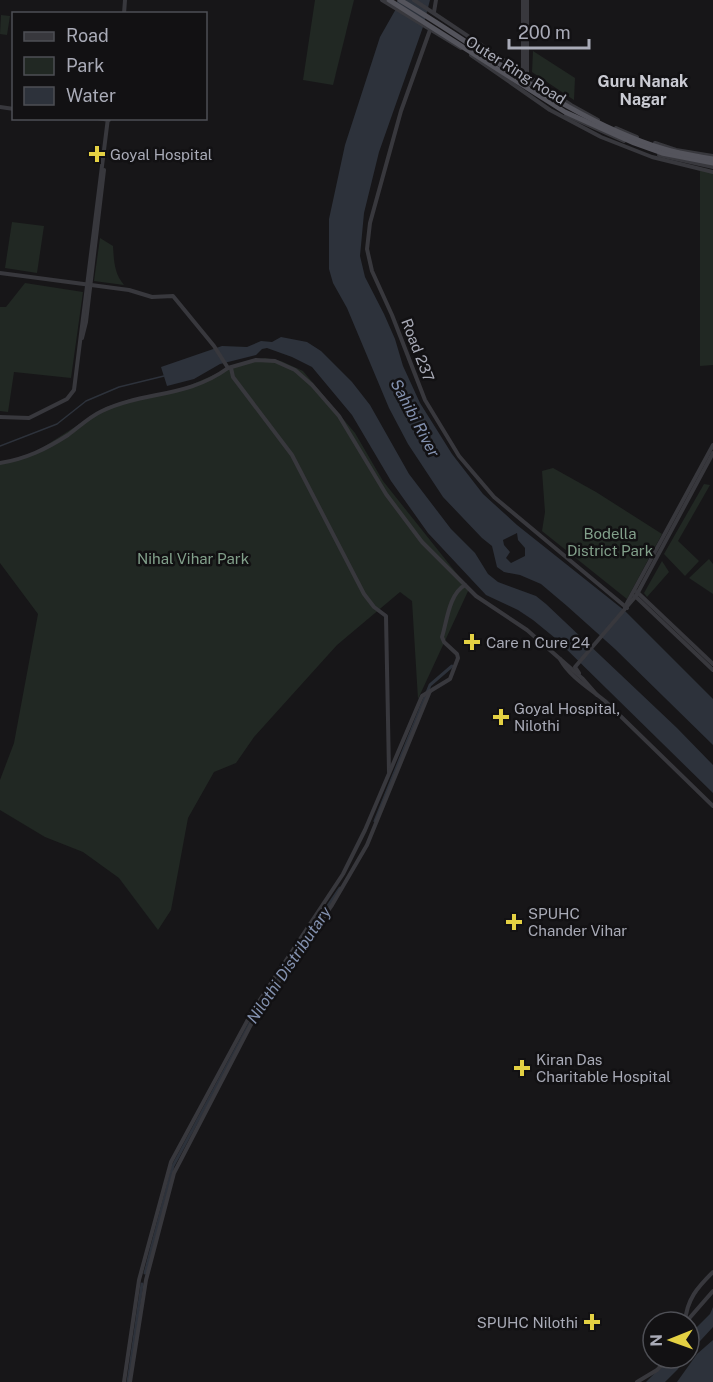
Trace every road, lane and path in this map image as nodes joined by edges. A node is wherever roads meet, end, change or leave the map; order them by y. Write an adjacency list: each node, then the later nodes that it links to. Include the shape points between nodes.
1 (382, 0): 6 (street, Outer Ring Road)
2 (400, 0): 16 (main road, Outer Ring Road, bridge, via 567,107 663,149)
3 (414, 0): 7 (street, Outer Ring Road)
4 (436, 0): 7 (street)
5 (525, 0): 12 (street)
6 (388, 2): 8 (street, Outer Ring Road, bridge); 16 (main road, Outer Ring Road, bridge, via 566,111 662,153)
7 (433, 11): 10 (street, Outer Ring Road)
8 (430, 30): 9 (street, Outer Ring Road); 26 (street, Road 237, via 401,111 370,223 367,249 372,271 425,400 459,456 494,497)
9 (471, 55): 11 (street, Outer Ring Road); 16 (street, via 550,110 601,136 652,158)
10 (502, 60): 11 (street); 12 (street, Outer Ring Road)
11 (495, 69): 14 (street, Outer Ring Road)
12 (525, 74): 13 (street, Outer Ring Road)
13 (555, 94): 14 (street); 16 (street, Outer Ring Road, via 630,134)
14 (549, 104): 16 (street, Outer Ring Road, via 633,145 661,155)
15 (109, 120): 18 (street)
16 (713, 163)
17 (0, 273): 18 (street)
18 (89, 285): 19 (street, via 152,297 173,296); 20 (street, via 70,396 29,418)
19 (228, 367): 23 (street, via 187,388 110,408 37,453); 24 (street, via 254,360 275,361 293,369 312,385 339,416 388,497 416,534); 32 (street, via 297,464 364,594 386,616)
20 (0, 417)
21 (713, 446): 25 (street)
22 (713, 453): 25 (street)
23 (0, 463)
24 (465, 585): 28 (street); 30 (street, via 454,596 442,638 458,658 448,681)
25 (635, 593): 26 (street); 27 (street); 29 (street)
26 (625, 608): 28 (street)
27 (713, 664)
28 (573, 669): 31 (street); 31 (street)
29 (713, 670)
30 (428, 692): 32 (street, via 421,699); 40 (street, via 367,845 332,905 258,1011 174,1173 146,1280)
31 (597, 695): 33 (street)
32 (389, 773): 39 (street, via 343,874 252,1012 171,1162 139,1280)
33 (713, 806)
34 (713, 1272): 36 (street, via 692,1294)
35 (713, 1291): 37 (street)
36 (686, 1310)
37 (696, 1310)
38 (657, 1370): 41 (street)
39 (124, 1382)
40 (130, 1382)
41 (638, 1382)

